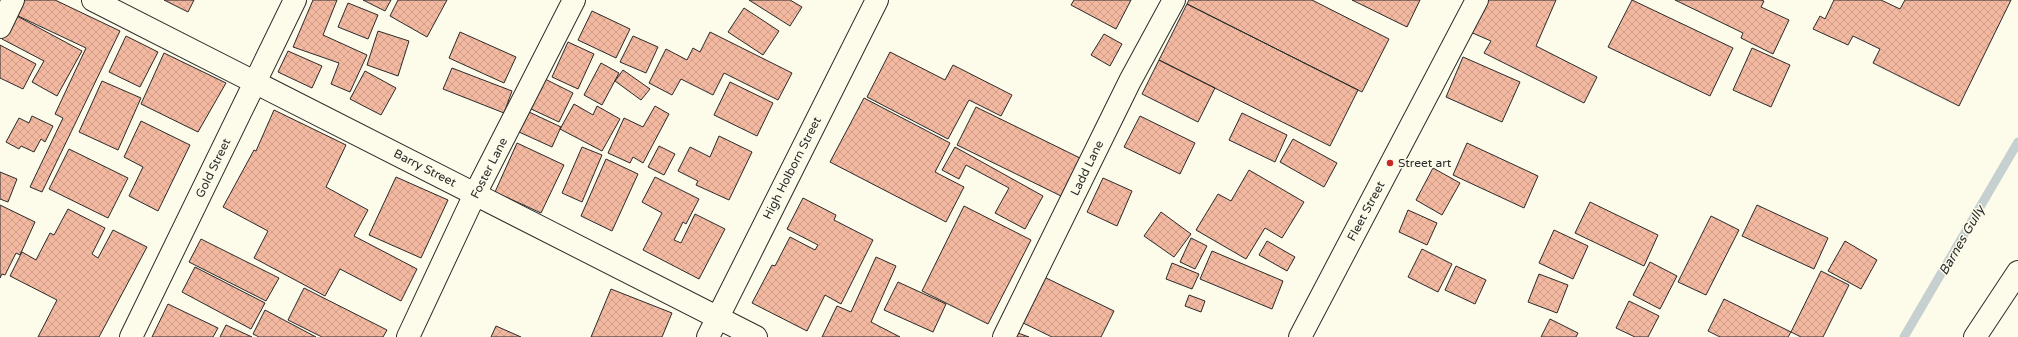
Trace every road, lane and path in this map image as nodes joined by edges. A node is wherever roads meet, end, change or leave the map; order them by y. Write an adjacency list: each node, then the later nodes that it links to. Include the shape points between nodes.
1 (13, 0): 8 (street)
2 (93, 0): 9 (street, Barry Street)
3 (295, 0): 9 (street, Gold Street)
4 (574, 0): 10 (street, Foster Lane)
5 (877, 0): 12 (street, High Holborn Street)
6 (1174, 0): 17 (street, Ladd Lane, via 1130,81)
7 (1477, 0): 18 (street, Fleet Street)
8 (0, 27)
9 (254, 82): 10 (street, Barry Street); 13 (street, Gold Street)
10 (476, 194): 12 (street, Barry Street); 14 (street, Foster Lane)
11 (2018, 272): 19 (street)
12 (718, 317): 15 (street, High Holborn Street); 16 (street, Barry Street)
13 (131, 337)
14 (408, 337)
15 (708, 337)
16 (756, 337)
17 (1004, 337)
18 (1300, 337)
19 (1975, 337)

